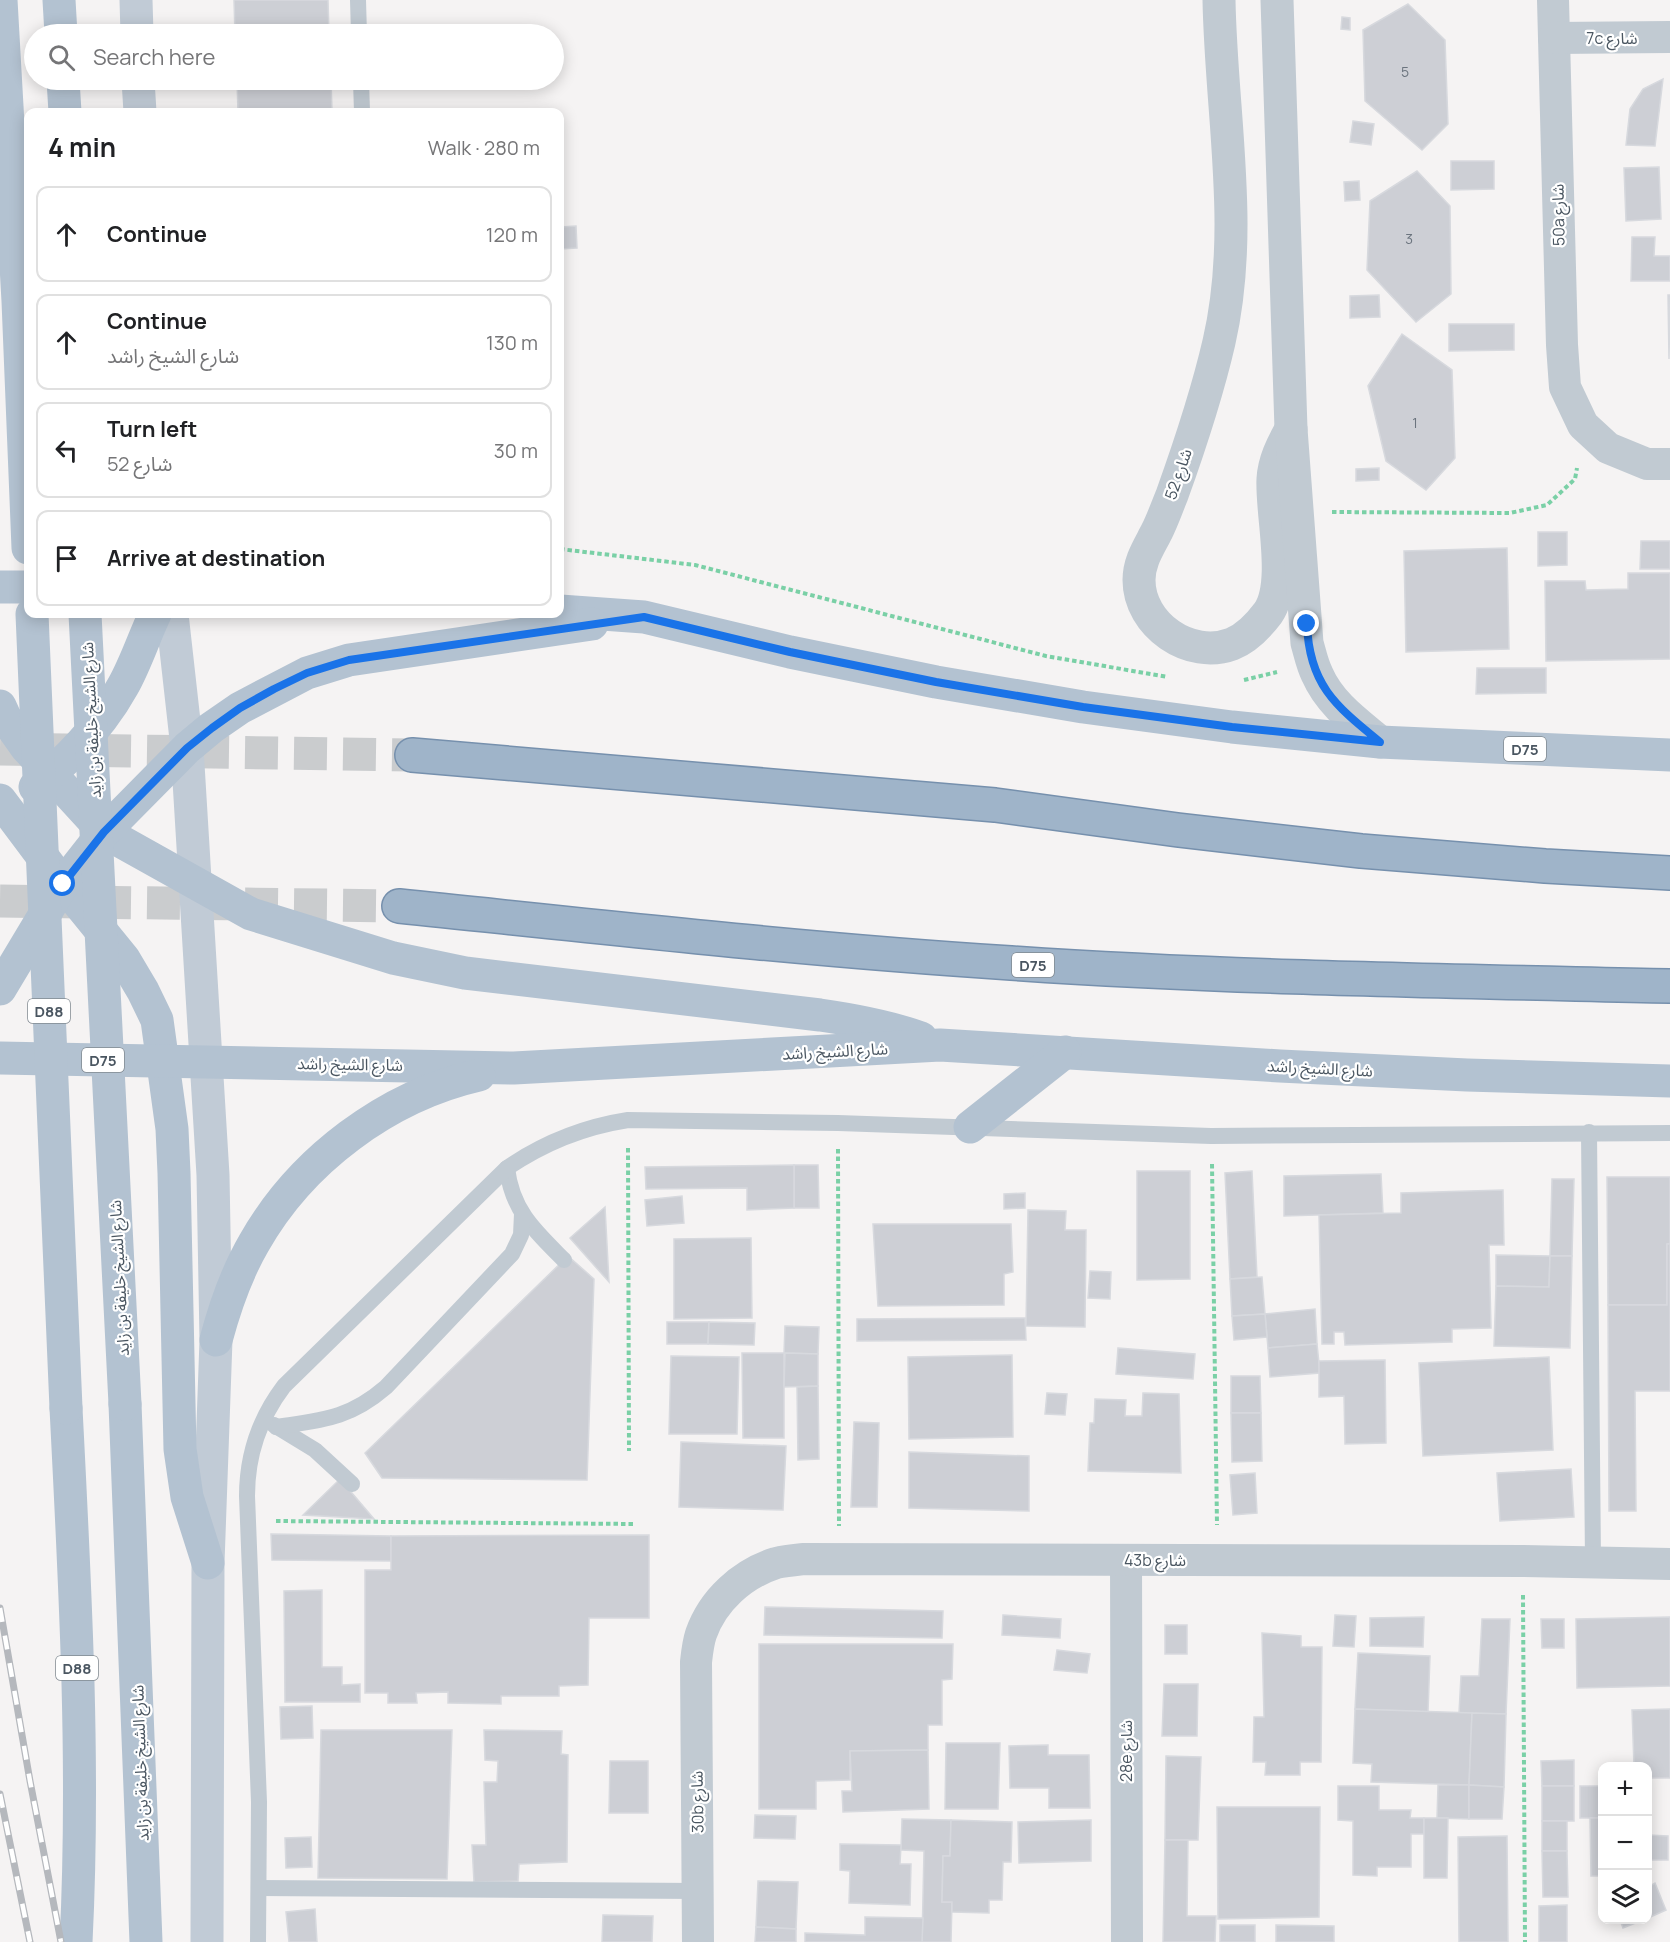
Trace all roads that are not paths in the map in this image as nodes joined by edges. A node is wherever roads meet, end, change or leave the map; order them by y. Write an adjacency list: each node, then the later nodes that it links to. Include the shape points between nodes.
1 (1, 0): 20 (main road)
2 (59, 0): 8 (main road)
3 (136, 0): 9 (main road)
4 (358, 0): 10 (lane)
5 (1219, 0): 19 (street, شارع 52, via 1232,202 1230,272 1219,341 1201,409 1158,530 1144,555 1139,580 1144,606 1159,627 1180,642 1205,648 1231,644 1253,631 1270,610 1278,564 1273,479 1282,445)
6 (1277, 0): 19 (street, شارع 52)
7 (1553, 0): 11 (street, 50a شارع)
8 (60, 24)
9 (137, 24)
10 (359, 24)
11 (1554, 38): 12 (street, 7c شارع); 21 (street, 50a شارع, via 1565,387 1583,425 1608,448 1647,465)
12 (1670, 38)
13 (63, 90): 16 (main road)
14 (139, 90): 17 (main road)
15 (361, 90): 18 (lane)
16 (64, 108)
17 (140, 108)
18 (362, 108)
19 (1291, 429): 32 (street, شارع 52, via 1307,643 1315,671 1337,706)
20 (24, 449)
21 (1670, 464)
22 (0, 587): 23 (main road)
23 (24, 587)
24 (564, 589): 26 (main road, via 596,595)
25 (564, 611): 26 (main road, D75)
26 (644, 617): 32 (main road, D75, via 790,652 1083,707); 33 (main road, via 349,660 307,673 274,689 240,708)
27 (32, 618): 69 (main road, D88, bridge, via 75,1582 80,1757)
28 (85, 618): 68 (main road, شارع الشيخ خليفة بن زايد, bridge, via 126,1416)
29 (153, 618): 36 (main road, via 123,685 92,732)
30 (172, 618): 33 (main road)
31 (0, 706): 36 (main road, via 26,747)
32 (1380, 742): 35 (main road, D75)
33 (187, 748): 38 (main road); 40 (main road)
34 (412, 755): 39 (highway, via 995,805 1361,851)
35 (1670, 755)
36 (51, 775): 37 (main road); 38 (main road)
37 (3, 809): 41 (main road)
38 (104, 832): 40 (main road); 41 (main road)
39 (1670, 873)
40 (196, 882): 45 (main road, via 251,914 393,958 465,973 860,1021); 49 (main road)
41 (63, 884): 44 (main road); 48 (main road, via 124,959 143,991 157,1020)
42 (399, 906): 43 (highway, D75, via 832,950 1009,963 1176,973)
43 (1670, 986)
44 (0, 989)
45 (940, 1045): 46 (main road, شارع الشيخ راشد / D75); 50 (main road, شارع الشيخ راشد / D75)
46 (1065, 1052): 51 (main road, شارع الشيخ راشد / D75, via 1338,1069); 52 (main road)
47 (0, 1058): 48 (main road, شارع الشيخ راشد / D75)
48 (163, 1061): 49 (main road, شارع الشيخ راشد / D75); 63 (main road, via 174,1173 180,1449 187,1497)
49 (206, 1061): 50 (main road, شارع الشيخ راشد / D75); 58 (main road)
50 (514, 1068): 58 (main road, via 465,1079 417,1096 332,1149 296,1184 254,1242 225,1306)
51 (1670, 1081)
52 (970, 1127): 53 (lane, via 1211,1136); 55 (lane, via 628,1120 574,1132)
53 (1589, 1132): 54 (lane); 62 (lane)
54 (1670, 1133)
55 (507, 1168): 56 (lane); 59 (lane, via 284,1386 272,1402)
56 (522, 1214): 57 (lane); 59 (lane, via 521,1234 512,1254 373,1398 328,1419)
57 (564, 1260)
58 (216, 1340): 63 (main road)
59 (269, 1423): 60 (lane, via 315,1450); 66 (lane, via 255,1438 247,1477)
60 (352, 1484)
61 (1126, 1560): 62 (street, 43b شارع); 65 (street, 43b شارع, via 804,1559 777,1563 752,1573 730,1589 712,1610 701,1635); 73 (street, 28e شارع)
62 (1593, 1562): 64 (street, 43b شارع)
63 (208, 1563): 70 (main road)
64 (1670, 1564)
65 (696, 1662): 67 (street, 30b شارع)
66 (259, 1888): 67 (lane); 71 (lane)
67 (698, 1891): 72 (street, 30b شارع)
68 (146, 1931)
69 (77, 1936)
70 (207, 1942)
71 (258, 1942)
72 (698, 1942)
73 (1127, 1942)

